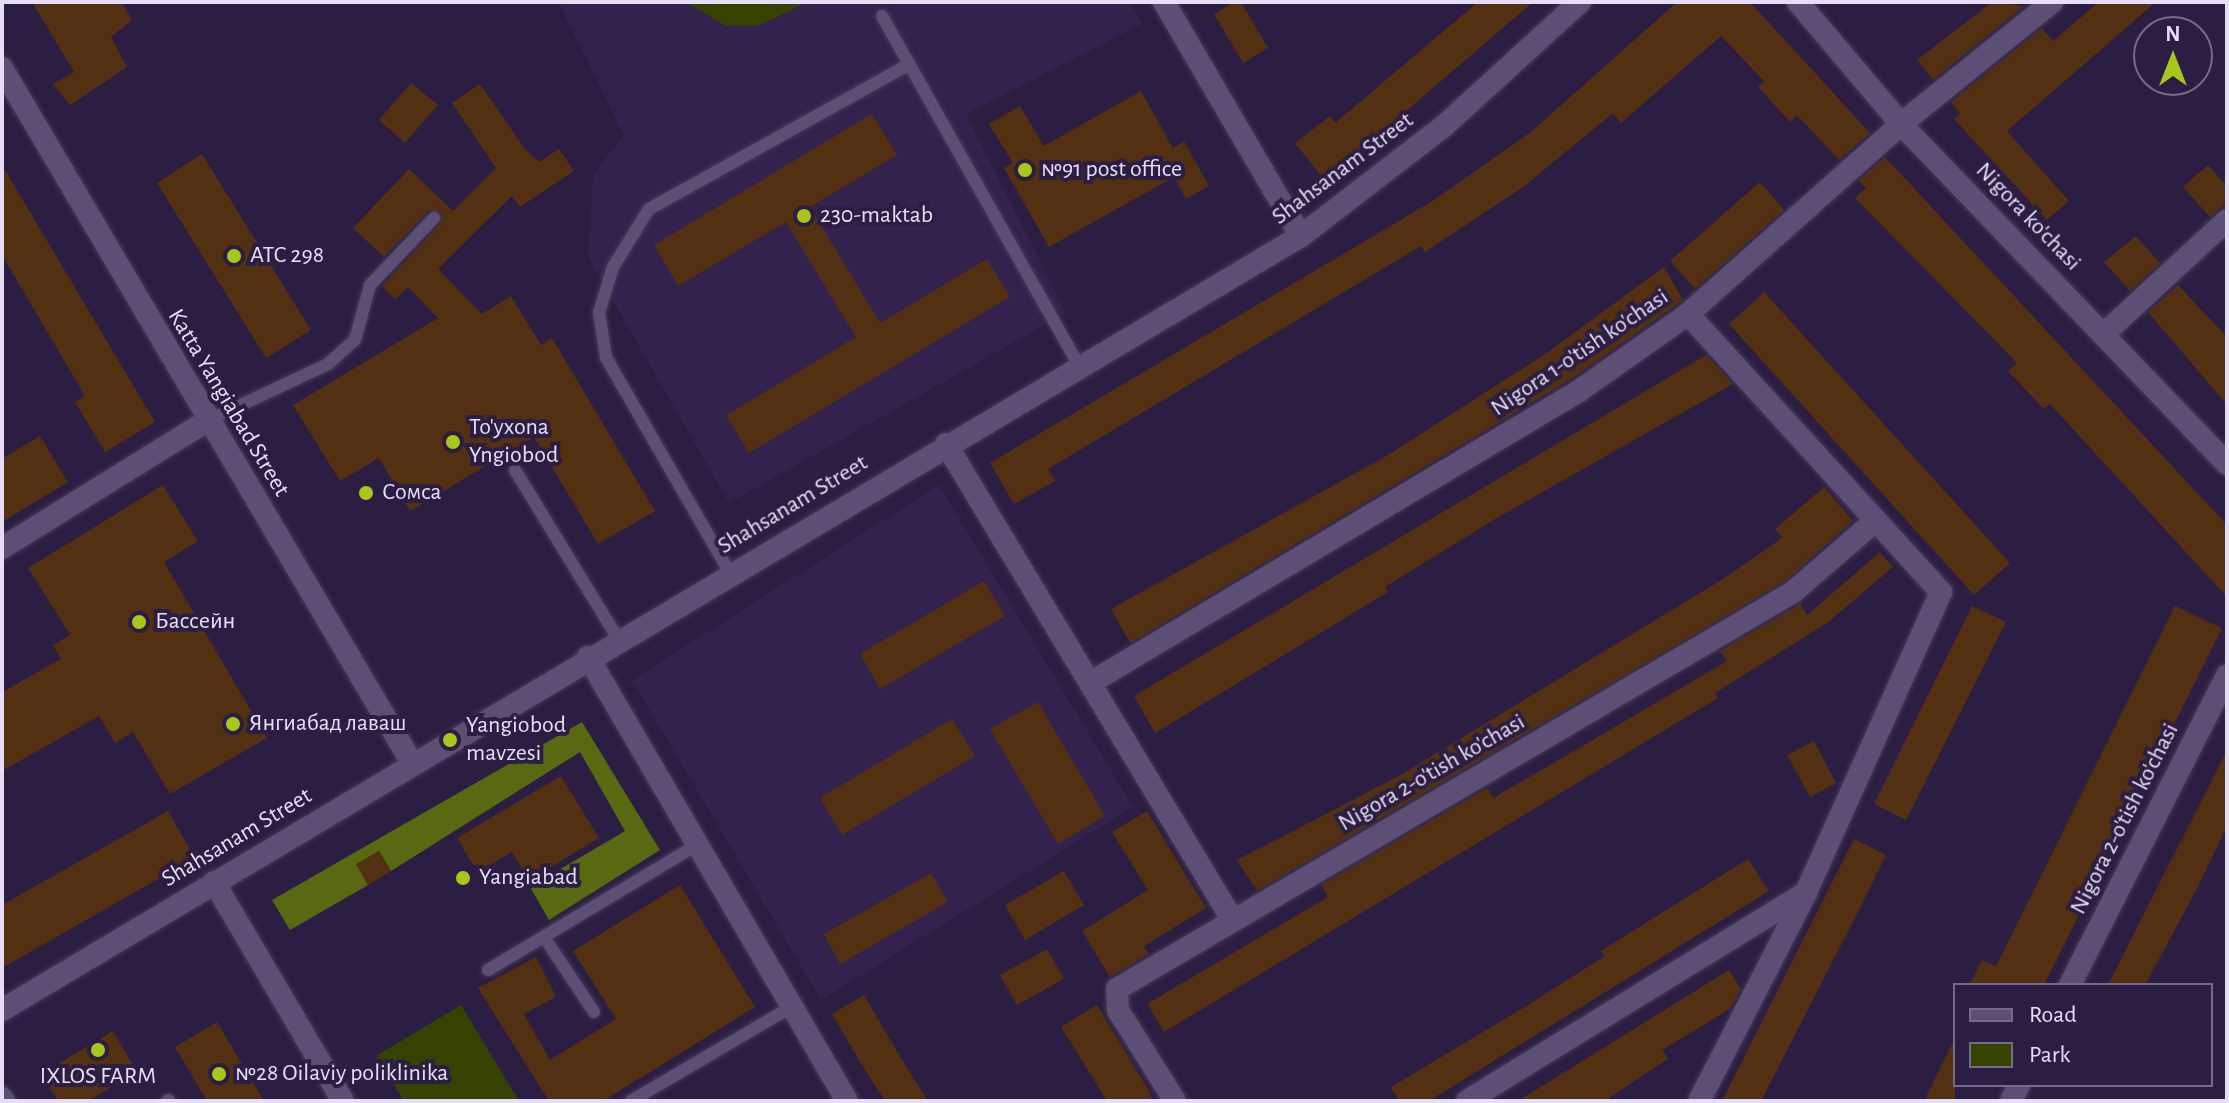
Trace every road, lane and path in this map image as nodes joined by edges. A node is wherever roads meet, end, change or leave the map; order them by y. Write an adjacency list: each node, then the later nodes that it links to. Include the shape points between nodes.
1 (1164, 2): 11 (street)
2 (1580, 2): 11 (street, Shahsanam Street, via 1444,126)
3 (1798, 2): 8 (street, Nigora ko'chasi)
4 (2052, 2): 8 (street, Nigora 1-o'tish ko'chasi)
5 (882, 16): 6 (lane)
6 (909, 64): 14 (lane); 21 (lane, via 649,209 613,267 599,313 606,357)
7 (2, 68): 15 (street, Katta Yangiabad Street)
8 (1901, 124): 12 (street, Nigora 1-o'tish ko'chasi); 13 (street, Nigora ko'chasi)
9 (434, 218): 15 (lane, via 370,285 355,340 328,364)
10 (2227, 220): 13 (street)
11 (1301, 236): 14 (street, Shahsanam Street)
12 (1688, 314): 19 (street); 25 (street, Nigora 1-o'tish ko'chasi, via 1579,391)
13 (2105, 333): 17 (street, Nigora ko'chasi)
14 (1079, 366): 16 (street, Shahsanam Street)
15 (207, 421): 20 (street); 26 (street, Katta Yangiabad Street)
16 (946, 444): 21 (street, Shahsanam Street); 25 (street)
17 (2227, 464)
18 (515, 470): 22 (lane)
19 (1875, 521): 29 (street, via 1941,592); 30 (street, Nigora 2-o'tish ko'chasi, via 1793,592)
20 (2, 548)
21 (730, 573): 22 (street, Shahsanam Street)
22 (618, 639): 23 (street, Shahsanam Street)
23 (588, 657): 26 (street, Shahsanam Street); 27 (street)
24 (2227, 676): 33 (street, Nigora 2-o'tish ko'chasi)
25 (1090, 683): 30 (street)
26 (412, 763): 28 (street, Shahsanam Street)
27 (697, 845): 31 (lane); 34 (street)
28 (214, 882): 35 (street, Shahsanam Street); 37 (street)
29 (1806, 893): 41 (street); 42 (street)
30 (1232, 919): 40 (street, Nigora 2-o'tish ko'chasi, via 1113,995)
31 (544, 937): 32 (lane); 36 (lane)
32 (488, 970)
33 (2071, 983)
34 (791, 1007): 38 (lane); 39 (street)
35 (2, 1010)
36 (594, 1012)
37 (343, 1101)
38 (631, 1101)
39 (847, 1101)
40 (1175, 1101)
41 (1467, 1101)
42 (1699, 1101)

